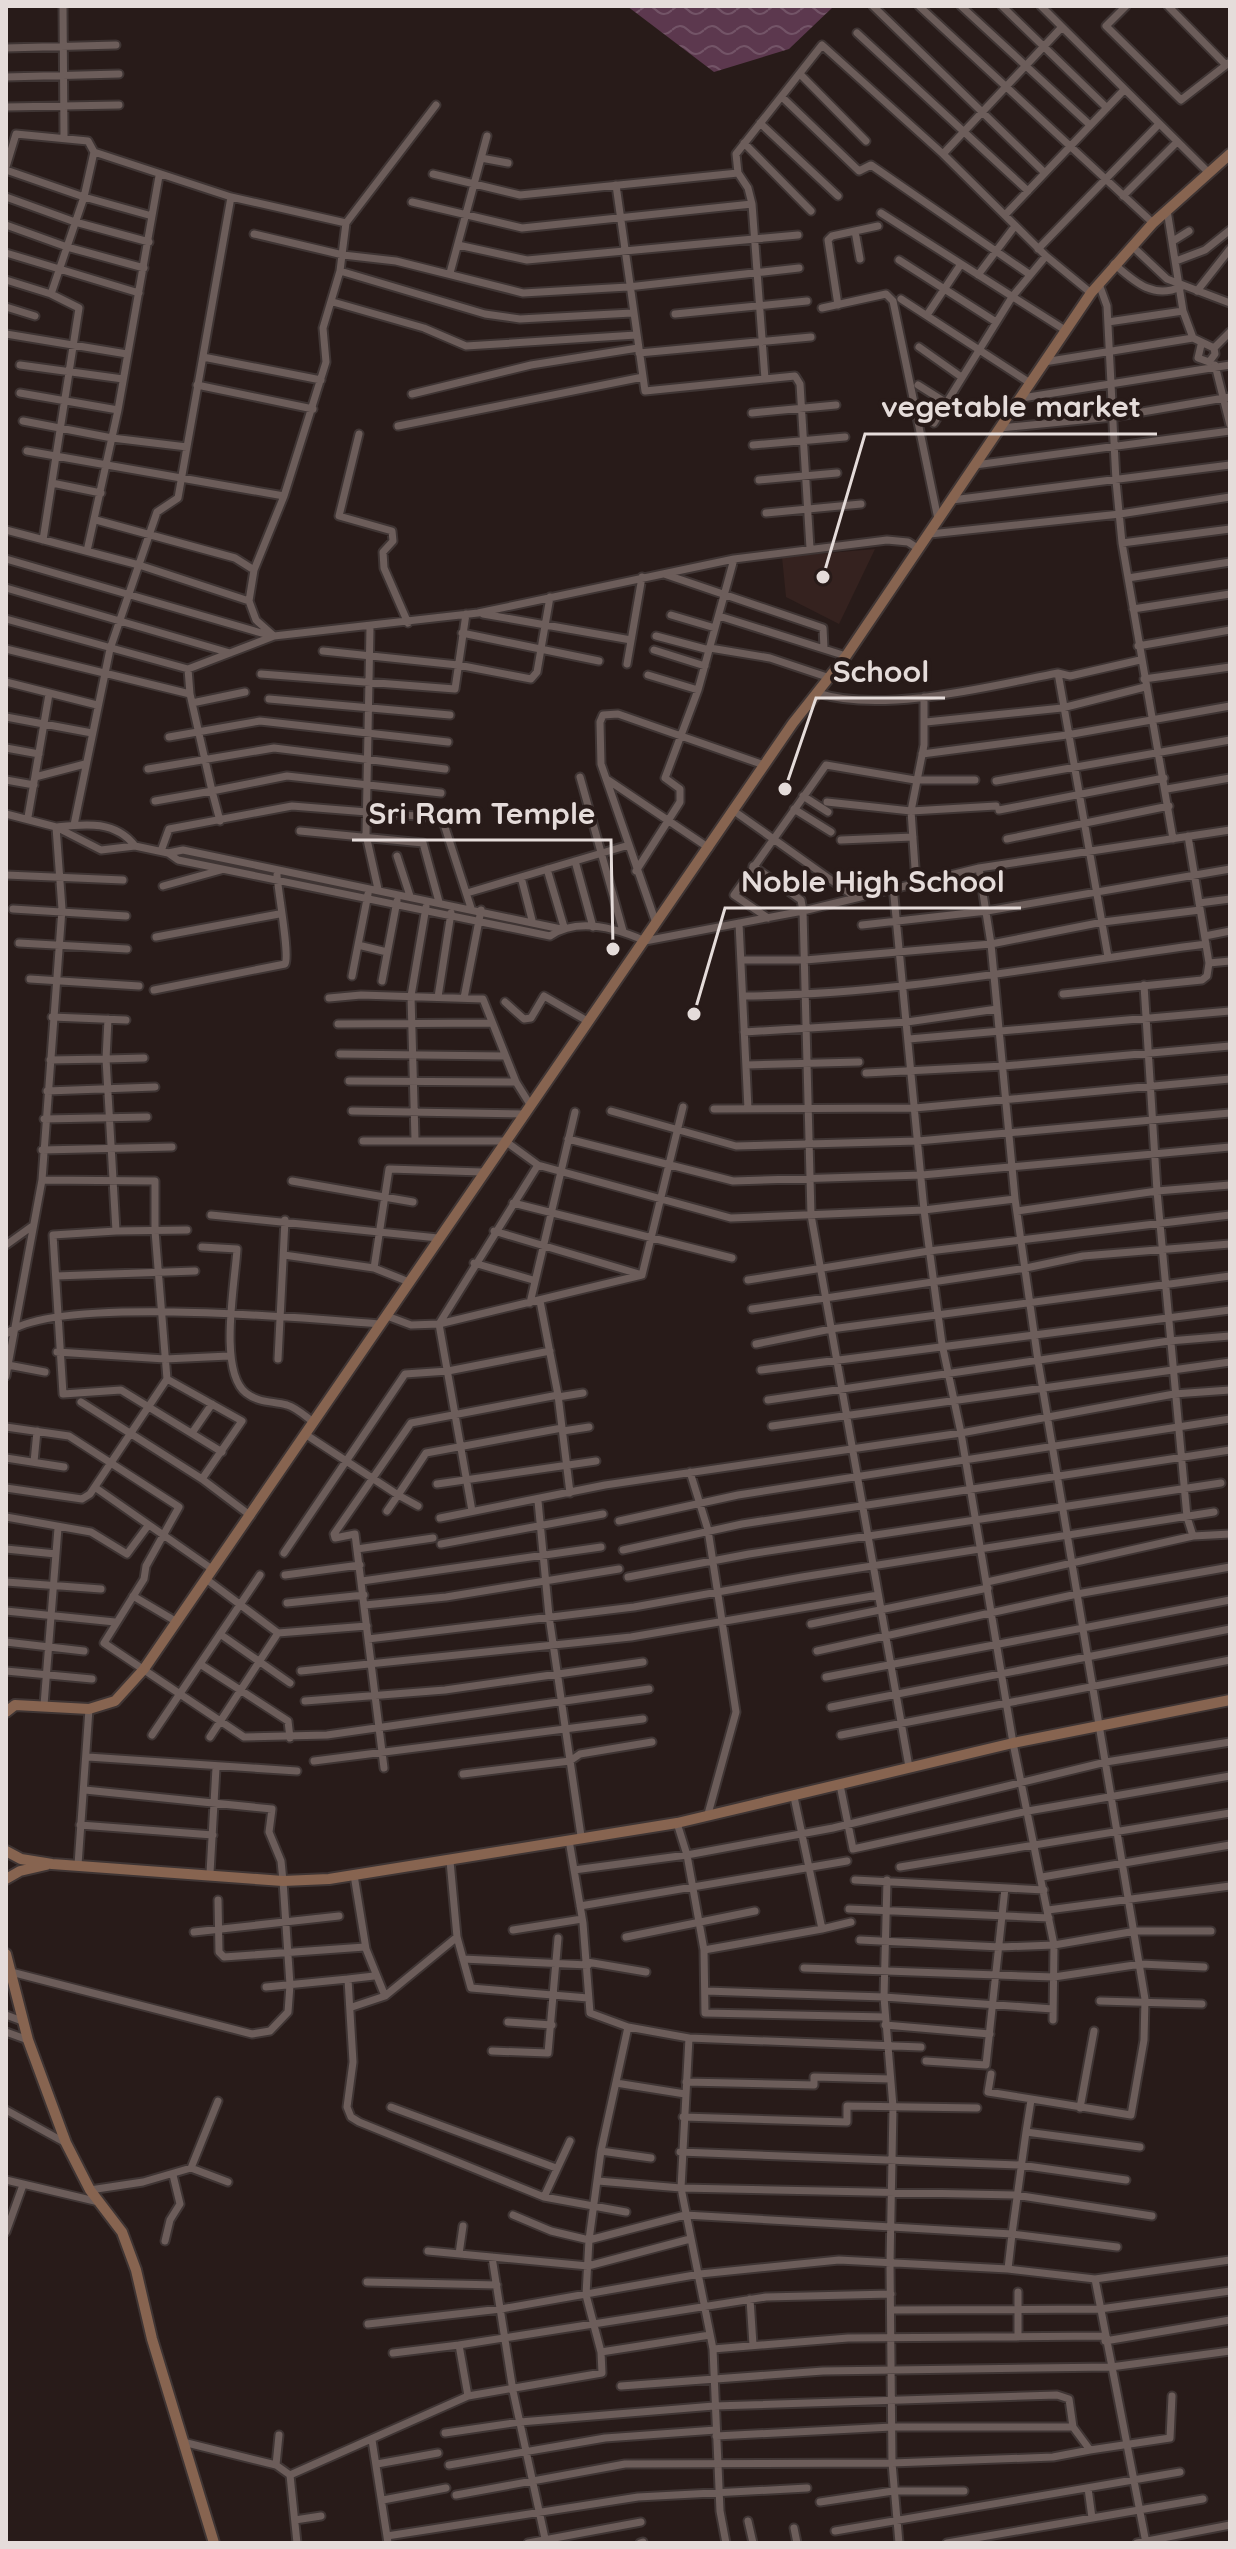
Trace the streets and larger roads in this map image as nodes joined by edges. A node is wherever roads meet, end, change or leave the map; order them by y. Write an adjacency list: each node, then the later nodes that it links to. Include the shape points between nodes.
1 (873, 6): 29 (street)
2 (919, 6): 21 (street)
3 (961, 6): 16 (street)
4 (1002, 6): 12 (street)
5 (1041, 6): 9 (street)
6 (1126, 6): 15 (street, via 1106,26 1181,100)
7 (1168, 6): 15 (street)
8 (63, 7): 14 (street)
9 (1062, 27): 12 (street); 22 (street)
10 (857, 33): 34 (street)
11 (116, 45): 14 (street)
12 (1045, 46): 16 (street); 28 (street)
13 (6, 48): 14 (street)
14 (63, 48): 20 (street)
15 (1228, 63)
16 (1025, 67): 21 (street); 32 (street)
17 (119, 74): 20 (street)
18 (801, 75): 23 (street); 38 (street); 43 (street, via 822,45)
19 (6, 77): 20 (street)
20 (63, 77): 24 (street)
21 (1006, 88): 29 (street); 41 (street)
22 (1123, 91): 28 (street); 31 (street)
23 (782, 97): 30 (street); 90 (street, via 859,171 871,165)
24 (64, 105): 25 (street); 27 (street); 36 (street)
25 (119, 105)
26 (436, 105): 72 (street)
27 (6, 107)
28 (1107, 108): 32 (street)
29 (984, 112): 34 (street); 50 (street)
30 (760, 123): 40 (street); 57 (street)
31 (1159, 124): 39 (street); 53 (street)
32 (1090, 125): 41 (street)
33 (6, 132): 35 (street)
34 (965, 133): 43 (street); 56 (street)
35 (16, 134): 36 (street); 47 (street)
36 (64, 136): 42 (street, via 88,141)
37 (487, 136): 45 (street)
38 (866, 141)
39 (1177, 142): 48 (street); 58 (street)
40 (744, 143): 49 (street, via 736,154); 65 (street)
41 (1070, 148): 50 (street); 53 (street)
42 (94, 152): 52 (street); 60 (street)
43 (943, 154): 68 (street)
44 (1230, 154): 48 (street)
45 (481, 158): 46 (street); 55 (street)
46 (508, 163)
47 (6, 169): 60 (street)
48 (1208, 172): 64 (street)
49 (738, 173): 54 (street); 63 (street)
50 (1045, 173): 56 (street)
51 (433, 174): 55 (street)
52 (159, 176): 61 (street); 69 (street)
53 (1105, 178): 58 (street); 88 (street)
54 (616, 185): 55 (street, via 520,195); 70 (street)
55 (474, 186): 67 (street)
56 (1028, 191): 68 (street)
57 (838, 196)
58 (1123, 196): 73 (street)
59 (6, 197): 71 (street)
60 (84, 197): 69 (street); 71 (street)
61 (231, 197): 72 (street); 148 (street)
62 (412, 202): 67 (street)
63 (752, 204): 70 (street); 82 (street)
64 (1167, 210): 73 (street); 83 (street)
65 (811, 211)
66 (881, 213): 98 (street)
67 (466, 215): 70 (street, via 522,228); 85 (street)
68 (1005, 215): 76 (street)
69 (152, 216): 84 (street)
70 (620, 219): 92 (street)
71 (75, 222): 84 (street); 87 (street)
72 (346, 223): 93 (street)
73 (1153, 223): 86 (street)
74 (6, 225): 87 (street)
75 (878, 226): 78 (street)
76 (1015, 226): 88 (street); 90 (street)
77 (1230, 230): 97 (street, via 1205,250)
78 (855, 231): 95 (street); 122 (street, via 828,240)
79 (1189, 231): 83 (street)
80 (254, 234): 93 (street)
81 (798, 235): 82 (street)
82 (755, 237): 92 (street); 104 (street)
83 (1173, 241): 97 (street)
84 (149, 242): 100 (street)
85 (458, 245): 92 (street, via 527,260); 105 (street)
86 (1132, 246): 99 (street); 111 (street, via 1157,273)
87 (67, 247): 100 (street); 102 (street)
88 (1038, 249): 94 (street)
89 (1230, 249): 113 (street)
90 (995, 252): 106 (street); 107 (street)
91 (6, 253): 102 (street)
92 (624, 253): 110 (street)
93 (343, 255): 103 (street); 105 (street)
94 (1046, 256): 106 (street); 115 (street)
95 (860, 259)
96 (899, 260): 112 (street)
97 (1176, 261): 111 (street)
98 (961, 264): 107 (street); 112 (street)
99 (1114, 264): 109 (street); 111 (street, via 1149,290 1160,293)
100 (144, 268): 114 (street)
101 (799, 268): 104 (street)
102 (59, 270): 114 (street); 116 (street)
103 (340, 271): 120 (street); 127 (street, via 485,314 520,319)
104 (758, 272): 110 (street); 124 (street)
105 (450, 273): 110 (street, via 523,293)
106 (1029, 274): 117 (street)
107 (978, 275): 117 (street)
108 (6, 280): 116 (street)
109 (1099, 284): 115 (street); 132 (street)
110 (628, 287): 127 (street)
111 (1181, 287): 113 (street); 126 (street)
112 (944, 289): 129 (street); 131 (street)
113 (1197, 291): 121 (street)
114 (139, 293): 147 (street)
115 (1091, 293): 133 (street)
116 (51, 294): 140 (street, via 79,308)
117 (1012, 297): 131 (street); 133 (street)
118 (901, 299): 129 (street)
119 (807, 301): 124 (street)
120 (333, 302): 136 (street, via 466,346); 158 (street, via 323,328 326,362)
121 (1230, 303)
122 (838, 305): 125 (street); 209 (street, via 886,294 893,301)
123 (6, 307): 130 (street)
124 (759, 307): 128 (street); 139 (street)
125 (822, 308)
126 (1183, 311): 132 (street); 138 (street)
127 (632, 313): 136 (street)
128 (675, 314)
129 (927, 315): 144 (street)
130 (35, 316)
131 (996, 322): 144 (street)
132 (1108, 322): 146 (street)
133 (1065, 330): 149 (street)
134 (1230, 332): 143 (street)
135 (6, 334): 140 (street)
136 (636, 335): 145 (street)
137 (811, 337): 139 (street)
138 (1193, 338): 141 (street); 146 (street)
139 (761, 342): 145 (street); 157 (street)
140 (74, 345): 147 (street); 153 (street)
141 (1201, 345): 143 (street); 150 (street, via 1198,358)
142 (919, 347): 154 (street)
143 (1214, 348): 150 (street)
144 (977, 349): 154 (street); 159 (street)
145 (638, 350): 155 (street); 164 (street, via 531,365)
146 (1111, 353): 149 (street); 162 (street)
147 (127, 354): 156 (street)
148 (203, 357): 158 (street); 160 (street)
149 (1044, 362): 159 (street)
150 (1214, 364): 152 (street); 162 (street); 165 (street)
151 (20, 365): 153 (street)
152 (1230, 365)
153 (70, 372): 156 (street); 167 (street)
154 (960, 376): 168 (street)
155 (643, 377): 157 (street, via 645,391); 178 (street)
156 (123, 379): 172 (street)
157 (765, 379): 171 (street, via 799,379)
158 (321, 380): 170 (street)
159 (1030, 383): 166 (street)
160 (197, 385): 170 (street); 187 (street)
161 (918, 385): 168 (street)
162 (1112, 386): 166 (street); 174 (street)
163 (20, 393): 167 (street)
164 (412, 394)
165 (1228, 397): 174 (street); 177 (street)
166 (1022, 398): 179 (street)
167 (66, 399): 172 (street); 180 (street)
168 (945, 402): 176 (street)
169 (836, 405): 171 (street)
170 (313, 409): 201 (street)
171 (802, 409): 173 (street); 185 (street)
172 (118, 410): 184 (street)
173 (752, 413)
174 (1113, 417): 179 (street); 188 (street)
175 (23, 421): 180 (street)
176 (934, 423)
177 (1230, 425)
178 (398, 426)
179 (1000, 428): 192 (street)
180 (61, 429): 184 (street); 190 (street)
181 (1230, 431): 188 (street)
182 (359, 434): 240 (street, via 339,516 392,531 393,541 383,552 384,568)
183 (845, 437): 185 (street)
184 (112, 438): 187 (street); 191 (street)
185 (802, 441): 186 (street); 195 (street)
186 (753, 445)
187 (187, 447): 196 (street)
188 (1115, 448): 192 (street); 198 (street)
189 (27, 451): 190 (street)
190 (56, 456): 191 (street); 199 (street)
191 (107, 465): 196 (street); 200 (street)
192 (975, 465): 203 (street)
193 (1230, 465): 198 (street)
194 (837, 473): 195 (street)
195 (803, 476): 197 (street); 205 (street)
196 (180, 477): 201 (street); 213 (street, via 178,498 157,512)
197 (759, 480)
198 (1116, 481): 203 (street); 207 (street)
199 (52, 483): 200 (street); 214 (street)
200 (101, 493): 208 (street)
201 (284, 496): 223 (street)
202 (1230, 497): 207 (street)
203 (952, 500): 209 (street)
204 (861, 504): 205 (street)
205 (805, 510): 206 (street); 216 (street)
206 (766, 513)
207 (1120, 514): 212 (street); 215 (street)
208 (96, 520): 213 (street); 218 (street)
209 (938, 521): 212 (street)
210 (1230, 529): 215 (street)
211 (6, 530): 214 (street)
212 (930, 534): 217 (street)
213 (149, 536): 222 (street); 223 (street, via 235,558)
214 (43, 540): 218 (street)
215 (1122, 543): 226 (street)
216 (810, 548): 217 (street, via 898,540); 220 (street)
217 (919, 549): 259 (street)
218 (87, 551): 222 (street)
219 (6, 559): 228 (street)
220 (734, 559): 224 (street); 229 (street)
221 (1230, 562): 226 (street)
222 (139, 565): 228 (street); 232 (street)
223 (254, 570): 232 (street)
224 (662, 574): 225 (street); 229 (street)
225 (642, 577): 231 (street); 248 (street)
226 (1128, 578): 233 (street)
227 (6, 588): 239 (street)
228 (131, 593): 239 (street); 246 (street)
229 (725, 593): 237 (street); 251 (street, via 823,628)
230 (1230, 594): 233 (street)
231 (550, 597): 234 (street); 241 (street)
232 (249, 601): 246 (street, via 256,620)
233 (1133, 609): 249 (street)
234 (478, 613): 235 (street); 241 (street)
235 (466, 614): 240 (street); 245 (street)
236 (671, 615): 243 (street)
237 (719, 616): 243 (street); 251 (street)
238 (6, 619): 253 (street)
239 (120, 619): 253 (street); 257 (street)
240 (408, 623): 242 (street)
241 (545, 626): 248 (street); 250 (street)
242 (370, 628): 246 (street); 258 (street)
243 (715, 628): 254 (street)
244 (1230, 630): 249 (street)
245 (462, 633): 250 (street); 263 (street)
246 (274, 636): 257 (street)
247 (656, 636): 254 (street)
248 (631, 640): 262 (street)
249 (1138, 646): 260 (street)
250 (540, 648): 261 (street); 263 (street, via 537,675 531,679)
251 (824, 648): 259 (street)
252 (6, 649): 269 (street)
253 (110, 649): 266 (street); 269 (street)
254 (710, 649): 264 (street); 271 (street, via 770,658)
255 (654, 650): 264 (street)
256 (323, 651): 258 (street)
257 (230, 653): 266 (street)
258 (370, 653): 263 (street); 272 (street)
259 (846, 656): 271 (street)
260 (1140, 660): 267 (street, via 1070,676); 274 (street)
261 (599, 661)
262 (627, 664)
263 (458, 665): 272 (street, via 455,689)
264 (705, 666): 275 (street)
265 (1230, 667): 274 (street)
266 (188, 669): 280 (street)
267 (1058, 673): 279 (street); 285 (street)
268 (261, 674): 272 (street)
269 (103, 675): 280 (street); 282 (street)
270 (648, 675): 275 (street)
271 (830, 678): 277 (street)
272 (370, 681): 283 (street)
273 (6, 682): 278 (street)
274 (1144, 683): 285 (street); 288 (street)
275 (698, 690): 294 (street)
276 (245, 692): 280 (street)
277 (818, 693): 279 (street, via 838,699); 306 (street)
278 (49, 694): 282 (street); 290 (street)
279 (924, 697): 289 (street)
280 (191, 699): 291 (street)
281 (269, 699): 283 (street)
282 (97, 705): 292 (street)
283 (368, 706): 286 (street); 293 (street)
284 (1230, 706): 288 (street)
285 (1062, 708): 289 (street); 295 (street)
286 (450, 715)
287 (6, 717): 290 (street)
288 (1152, 717): 295 (street); 300 (street)
289 (926, 722): 302 (street)
290 (44, 724): 292 (street); 301 (street)
291 (199, 731): 293 (street, via 260,721); 296 (street); 304 (street)
292 (92, 733): 305 (street)
293 (367, 733): 298 (street); 303 (street)
294 (682, 734): 306 (street); 314 (street, via 618,714 603,715 601,764); 335 (street, via 665,778 682,795)
295 (1067, 735): 302 (street); 307 (street)
296 (169, 737)
297 (1230, 740): 300 (street)
298 (448, 742)
299 (6, 748): 301 (street)
300 (1158, 750): 307 (street); 311 (street)
301 (39, 754): 317 (street)
302 (922, 754): 315 (street)
303 (366, 761): 304 (street, via 274,748); 309 (street); 319 (street)
304 (205, 762): 308 (street); 321 (street)
305 (85, 764): 317 (street); 338 (street)
306 (764, 765): 330 (street)
307 (1072, 766): 318 (street); 322 (street)
308 (148, 769)
309 (445, 769)
310 (580, 777): 354 (street)
311 (1164, 778): 320 (street); 322 (street)
312 (1230, 778): 320 (street)
313 (6, 780): 317 (street)
314 (608, 780): 335 (street); 350 (street)
315 (915, 780): 316 (street); 324 (street, via 831,763); 331 (street)
316 (975, 780)
317 (34, 781): 334 (street)
318 (996, 781)
319 (366, 785): 321 (street, via 279,776); 323 (street); 329 (street)
320 (1167, 789): 327 (street)
321 (212, 791): 325 (street); 336 (street)
322 (1078, 792): 331 (street, via 997,808); 337 (street)
323 (441, 793)
324 (803, 796): 328 (street); 332 (street)
325 (155, 801)
326 (827, 802): 331 (street)
327 (1169, 806): 337 (street); 348 (street)
328 (794, 809): 342 (street); 345 (street)
329 (366, 810): 336 (street, via 292,806); 343 (street); 376 (street, via 445,820)
330 (734, 811): 345 (street); 352 (street)
331 (911, 811): 346 (street)
332 (828, 812)
333 (6, 814): 334 (street)
334 (28, 817): 339 (street)
335 (668, 819): 352 (street); 365 (street)
336 (220, 821): 353 (street, via 169,829)
337 (1085, 824): 347 (street); 355 (street)
338 (74, 825): 339 (street); 351 (street, via 112,828)
339 (56, 827): 351 (street, via 101,850); 368 (street)
340 (1230, 830): 344 (street)
341 (300, 831): 343 (street)
342 (831, 832)
343 (366, 835): 375 (street); 383 (street, via 423,843)
344 (1188, 836): 348 (street); 366 (street)
345 (774, 837): 359 (street); 379 (street)
346 (913, 837): 349 (street); 372 (street)
347 (1007, 839)
348 (1173, 839): 355 (street)
349 (841, 840)
350 (629, 845): 354 (street); 365 (street)
351 (135, 846): 353 (street)
352 (710, 849): 402 (street)
353 (165, 852): 358 (street, via 183,850); 361 (street, via 178,860)
354 (602, 853): 357 (street); 406 (street)
355 (1090, 854): 360 (street); 377 (street)
356 (397, 856): 378 (street)
357 (575, 861): 363 (street); 404 (street)
358 (242, 862): 361 (street); 362 (street)
359 (753, 866): 391 (street, via 801,900); 396 (street, via 734,895)
360 (979, 868): 372 (street); 392 (street)
361 (224, 869): 370 (street); 373 (street)
362 (277, 869): 370 (street); 375 (street)
363 (547, 869): 369 (street); 405 (street)
364 (1230, 869): 366 (street)
365 (636, 871): 402 (street)
366 (1195, 874): 377 (street); 385 (street)
367 (6, 875): 368 (street)
368 (60, 875): 371 (street); 388 (street)
369 (521, 877): 376 (street); 397 (street)
370 (277, 879): 375 (street); 393 (street)
371 (123, 880)
372 (916, 882): 374 (street)
373 (163, 886)
374 (893, 886): 379 (street); 399 (street)
375 (372, 891): 380 (street); 380 (street); 414 (street)
376 (467, 893): 386 (street)
377 (1098, 893): 392 (street); 400 (street)
378 (410, 896): 380 (street); 381 (street)
379 (855, 897): 391 (street)
380 (397, 898): 389 (street); 416 (street)
381 (427, 899): 383 (street); 389 (street)
382 (1230, 899): 385 (street)
383 (439, 902): 384 (street)
384 (453, 905): 386 (street); 394 (street)
385 (1200, 906): 400 (street); 409 (street)
386 (471, 908): 390 (street)
387 (13, 909): 388 (street)
388 (62, 909): 395 (street); 413 (street)
389 (425, 909): 394 (street); 433 (street)
390 (481, 910): 397 (street); 398 (street)
391 (803, 911): 396 (street); 420 (street)
392 (987, 911): 399 (street); 412 (street)
393 (279, 914): 408 (street); 431 (street, via 289,952 285,964)
394 (451, 914): 398 (street); 436 (street)
395 (126, 916)
396 (768, 918): 401 (street)
397 (532, 920): 405 (street)
398 (479, 921): 405 (street, via 550,936); 438 (street)
399 (897, 921): 403 (street); 417 (street)
400 (1103, 922): 412 (street); 418 (street)
401 (739, 923): 410 (street); 419 (street)
402 (657, 925): 410 (street)
403 (862, 925)
404 (593, 927): 405 (street); 406 (street)
405 (562, 928)
406 (623, 931): 410 (street)
407 (1230, 931): 409 (street)
408 (156, 937)
409 (1205, 940): 418 (street); 422 (street)
410 (645, 941): 446 (street)
411 (19, 943): 413 (street)
412 (991, 944): 417 (street); 423 (street)
413 (59, 945): 415 (street); 426 (street)
414 (358, 945): 416 (street); 424 (street)
415 (127, 949)
416 (387, 952): 427 (street)
417 (900, 952): 420 (street); 428 (street)
418 (1108, 957): 423 (street)
419 (743, 960): 420 (street); 434 (street)
420 (805, 960): 435 (street)
421 (1230, 961): 422 (street)
422 (1209, 963): 429 (street, via 1202,980)
423 (994, 975): 428 (street); 440 (street)
424 (352, 976)
425 (30, 979): 426 (street)
426 (56, 981): 430 (street); 442 (street)
427 (382, 981)
428 (903, 985): 435 (street); 447 (street)
429 (1144, 985): 432 (street); 443 (street)
430 (139, 986)
431 (154, 990)
432 (1063, 994)
433 (411, 996): 436 (street); 437 (street); 450 (street)
434 (743, 996): 435 (street); 453 (street)
435 (805, 996): 451 (street)
436 (438, 997): 438 (street)
437 (329, 998)
438 (464, 998): 448 (street, via 483,999)
439 (505, 1002): 446 (street, via 524,1019 531,1018 544,996)
440 (997, 1009): 447 (street); 452 (street)
441 (1230, 1011): 443 (street)
442 (52, 1017): 444 (street); 462 (street)
443 (1149, 1017): 452 (street); 456 (street)
444 (108, 1019): 445 (street); 461 (street)
445 (126, 1020)
446 (589, 1022): 483 (street)
447 (907, 1022): 451 (street); 454 (street)
448 (491, 1023): 450 (street); 459 (street)
449 (338, 1024): 450 (street)
450 (413, 1024): 457 (street)
451 (806, 1028): 453 (street); 463 (street)
452 (999, 1030): 454 (street); 466 (street)
453 (744, 1032): 465 (street)
454 (909, 1039): 467 (street)
455 (1230, 1046): 456 (street)
456 (1151, 1052): 466 (street); 473 (street)
457 (415, 1053): 458 (street); 459 (street); 471 (street)
458 (340, 1054)
459 (504, 1056): 472 (street)
460 (144, 1058): 461 (street)
461 (106, 1059): 462 (street); 474 (street)
462 (50, 1060): 476 (street)
463 (807, 1062): 464 (street); 465 (street); 482 (street)
464 (859, 1062)
465 (746, 1065): 481 (street)
466 (1004, 1066): 467 (street); 477 (street)
467 (912, 1071): 468 (street); 479 (street)
468 (866, 1073)
469 (1230, 1079): 473 (street)
470 (349, 1081): 471 (street)
471 (415, 1082): 472 (street); 485 (street)
472 (516, 1082): 483 (street)
473 (1152, 1086): 477 (street); 492 (street)
474 (107, 1087): 475 (street); 476 (street); 490 (street)
475 (155, 1087)
476 (47, 1091): 491 (street)
477 (1006, 1099): 479 (street); 494 (street)
478 (683, 1107): 493 (street)
479 (915, 1108): 482 (street); 499 (street)
480 (714, 1109): 481 (street)
481 (748, 1109): 482 (street)
482 (808, 1109): 500 (street)
483 (529, 1110): 485 (street); 498 (street)
484 (352, 1111): 485 (street)
485 (415, 1111): 495 (street)
486 (611, 1111): 493 (street)
487 (575, 1112): 496 (street)
488 (1230, 1113): 492 (street)
489 (147, 1117): 490 (street)
490 (108, 1118): 491 (street); 503 (street)
491 (44, 1119): 504 (street)
492 (1152, 1122): 494 (street); 505 (street)
493 (676, 1132): 500 (street, via 736,1146); 507 (street)
494 (1009, 1134): 499 (street); 508 (street)
495 (415, 1139): 497 (street); 498 (street)
496 (568, 1139): 507 (street); 509 (street)
497 (363, 1141)
498 (505, 1141): 506 (street); 510 (street)
499 (918, 1141): 500 (street); 511 (street)
500 (809, 1144): 514 (street)
501 (172, 1147): 503 (street)
502 (1230, 1147): 505 (street)
503 (109, 1148): 504 (street); 513 (street)
504 (42, 1150): 512 (street)
505 (1155, 1157): 508 (street); 517 (street)
506 (538, 1165): 509 (street); 522 (street)
507 (669, 1165): 514 (street, via 733,1181); 519 (street)
508 (1012, 1168): 511 (street); 520 (street)
509 (559, 1171): 519 (street); 525 (street)
510 (482, 1172): 518 (street, via 389,1169); 538 (street)
511 (922, 1175): 514 (street); 523 (street)
512 (42, 1180): 513 (street); 531 (street)
513 (111, 1180): 534 (street); 535 (street, via 155,1181)
514 (810, 1180): 527 (street)
515 (292, 1181): 518 (street)
516 (1230, 1185): 517 (street)
517 (1157, 1191): 524 (street); 530 (street)
518 (387, 1199): 521 (street); 533 (street)
519 (660, 1199): 527 (street, via 731,1218); 537 (street)
520 (1015, 1199): 523 (street); 524 (street)
521 (413, 1202)
522 (513, 1203): 525 (street); 536 (street)
523 (924, 1210): 527 (street); 545 (street)
524 (1017, 1211): 539 (street)
525 (550, 1212): 537 (street); 542 (street)
526 (211, 1215): 529 (street)
527 (811, 1215): 551 (street)
528 (1230, 1215): 530 (street)
529 (285, 1220): 533 (street); 546 (street)
530 (1160, 1222): 539 (street); 544 (street)
531 (31, 1227): 541 (street); 576 (street)
532 (187, 1230): 535 (street)
533 (380, 1230): 538 (street); 549 (street)
534 (116, 1231): 535 (street); 555 (street, via 53,1235)
535 (155, 1231): 552 (street)
536 (494, 1231): 542 (street); 548 (street)
537 (650, 1237): 547 (street); 554 (street)
538 (438, 1238): 559 (street)
539 (1022, 1240): 545 (street); 550 (street)
540 (1230, 1244): 544 (street)
541 (6, 1245)
542 (543, 1245): 554 (street); 557 (street)
543 (202, 1247): 569 (street, via 237,1249)
544 (1162, 1247): 550 (street); 561 (street)
545 (929, 1251): 551 (street); 560 (street)
546 (284, 1255): 549 (street); 572 (street)
547 (732, 1258)
548 (474, 1263): 557 (street); 575 (street)
549 (374, 1268): 559 (street)
550 (1026, 1268): 560 (street); 565 (street)
551 (820, 1269): 558 (street); 562 (street)
552 (158, 1271): 553 (street); 555 (street); 568 (street)
553 (195, 1271)
554 (642, 1275): 563 (street)
555 (56, 1276): 571 (street)
556 (1230, 1276): 561 (street)
557 (533, 1280): 564 (street)
558 (748, 1280)
559 (409, 1282): 574 (street)
560 (934, 1282): 562 (street); 570 (street)
561 (1165, 1284): 565 (street); 573 (street)
562 (825, 1297): 566 (street); 577 (street)
563 (540, 1301): 564 (street); 584 (street)
564 (530, 1303): 575 (street)
565 (1030, 1303): 570 (street); 578 (street)
566 (752, 1309)
567 (1230, 1310): 573 (street)
568 (162, 1313): 569 (street); 571 (street); 587 (street)
569 (233, 1313): 572 (street); 586 (street)
570 (938, 1314): 577 (street); 583 (street)
571 (58, 1316): 576 (street); 585 (street)
572 (281, 1316): 574 (street); 588 (street)
573 (1168, 1317): 578 (street); 581 (street)
574 (384, 1320): 575 (street); 615 (street)
575 (439, 1324): 595 (street)
576 (15, 1327): 579 (street); 592 (street)
577 (831, 1329): 582 (street); 589 (street)
578 (1034, 1333): 583 (street); 590 (street)
579 (6, 1334)
580 (1230, 1336): 581 (street)
581 (1169, 1341): 590 (street); 594 (street)
582 (756, 1344)
583 (942, 1344): 589 (street); 597 (street)
584 (550, 1351): 595 (street); 605 (street)
585 (57, 1352): 587 (street); 610 (street, via 63,1394 121,1390)
586 (229, 1356): 587 (street); 615 (street, via 244,1391 286,1405)
587 (165, 1359): 599 (street)
588 (278, 1359)
589 (836, 1360): 593 (street); 602 (street)
590 (1038, 1361): 597 (street); 600 (street)
591 (1230, 1362): 594 (street)
592 (8, 1365): 596 (street); 598 (street)
593 (761, 1370)
594 (1172, 1370): 600 (street); 604 (street)
595 (448, 1371): 611 (street); 635 (street, via 405,1374)
596 (45, 1372)
597 (949, 1375): 602 (street); 608 (street)
598 (6, 1376)
599 (167, 1379): 609 (street); 610 (street)
600 (1043, 1388): 608 (street); 613 (street)
601 (1230, 1390): 604 (street)
602 (841, 1391): 606 (street); 612 (street)
603 (583, 1393): 605 (street)
604 (1174, 1394): 613 (street); 619 (street)
605 (558, 1396): 611 (street); 620 (street)
606 (768, 1400)
607 (81, 1402): 625 (street)
608 (955, 1402): 612 (street); 623 (street)
609 (212, 1404): 622 (street); 630 (street, via 242,1421)
610 (151, 1407): 622 (street); 625 (street)
611 (454, 1416): 626 (street); 643 (street, via 411,1423)
612 (846, 1417): 616 (street); 628 (street)
613 (1047, 1418): 623 (street); 627 (street)
614 (1230, 1419): 619 (street)
615 (313, 1422): 624 (street)
616 (772, 1426)
617 (6, 1427): 621 (street)
618 (589, 1427): 620 (street)
619 (1177, 1427): 627 (street); 631 (street)
620 (563, 1430): 626 (street); 638 (street)
621 (37, 1431): 634 (street); 637 (street, via 69,1436)
622 (192, 1433): 630 (street)
623 (961, 1433): 628 (street); 636 (street)
624 (305, 1434): 635 (street); 663 (street)
625 (130, 1436): 637 (street); 642 (street)
626 (460, 1446): 645 (street); 653 (street, via 426,1453)
627 (1052, 1448): 636 (street); 641 (street)
628 (851, 1449): 640 (street); 644 (street)
629 (1230, 1450): 631 (street)
630 (222, 1452): 642 (street)
631 (1181, 1455): 641 (street); 648 (street)
632 (6, 1458): 634 (street)
633 (596, 1461): 638 (street)
634 (34, 1462): 639 (street)
635 (348, 1462): 643 (street); 685 (street)
636 (966, 1462): 644 (street); 651 (street)
637 (112, 1464): 650 (street); 675 (street, via 179,1507)
638 (569, 1466): 645 (street); 652 (street)
639 (64, 1467)
640 (690, 1472): 652 (street); 655 (street)
641 (1057, 1477): 651 (street); 657 (street)
642 (202, 1479): 663 (street)
643 (374, 1479): 653 (street); 682 (street, via 334,1534 355,1534)
644 (857, 1479): 655 (street); 658 (street)
645 (467, 1481): 647 (street); 660 (street)
646 (1221, 1483): 648 (street)
647 (437, 1484)
648 (1185, 1487): 657 (street); 665 (street)
649 (6, 1488): 650 (street, via 82,1499)
650 (96, 1488): 669 (street)
651 (971, 1492): 658 (street); 667 (street)
652 (570, 1493): 654 (street)
653 (398, 1495): 656 (street); 659 (street)
654 (538, 1501): 660 (street); 670 (street)
655 (700, 1502): 668 (street); 672 (street)
656 (418, 1506)
657 (1062, 1506): 667 (street); 674 (street)
658 (862, 1507): 672 (street); 676 (street)
659 (387, 1511)
660 (472, 1511): 666 (street)
661 (1214, 1512): 665 (street)
662 (603, 1514): 670 (street)
663 (251, 1516): 694 (street)
664 (6, 1517): 671 (street)
665 (1187, 1517): 674 (street); 677 (street)
666 (440, 1518)
667 (975, 1520): 676 (street); 684 (street)
668 (619, 1521)
669 (147, 1527): 671 (street, via 127,1554 91,1532); 675 (street)
670 (541, 1527): 679 (street); 687 (street)
671 (58, 1528): 686 (street)
672 (708, 1530): 683 (street); 688 (street)
673 (1230, 1534): 677 (street)
674 (1068, 1535): 684 (street); 689 (street)
675 (161, 1536): 694 (street); 708 (street)
676 (867, 1536): 688 (street); 691 (street)
677 (1193, 1536): 689 (street)
678 (433, 1538): 682 (street)
679 (441, 1544)
680 (601, 1547): 687 (street)
681 (6, 1549): 686 (street)
682 (357, 1549): 690 (street)
683 (623, 1550)
684 (981, 1551): 691 (street); 702 (street)
685 (284, 1553)
686 (56, 1554): 701 (street)
687 (545, 1554): 698 (street); 700 (street)
688 (713, 1560): 697 (street); 704 (street)
689 (1072, 1564): 702 (street); 705 (street)
690 (360, 1565): 696 (street); 698 (street)
691 (872, 1567): 704 (street); 707 (street)
692 (1230, 1567): 705 (street)
693 (619, 1569): 700 (street)
694 (209, 1574): 711 (street); 719 (street)
695 (260, 1575): 711 (street)
696 (285, 1575)
697 (628, 1577)
698 (362, 1581): 706 (street)
699 (6, 1582): 701 (street)
700 (547, 1582): 712 (street); 717 (street)
701 (54, 1584): 703 (street); 715 (street)
702 (987, 1585): 713 (street); 716 (street)
703 (101, 1589)
704 (719, 1593): 717 (street); 720 (street)
705 (1077, 1594): 716 (street); 723 (street)
706 (364, 1595): 710 (street); 712 (street)
707 (878, 1595): 713 (street); 720 (street)
708 (133, 1596): 718 (street); 719 (street)
709 (1230, 1600): 723 (street)
710 (287, 1603)
711 (239, 1604): 725 (street); 726 (street)
712 (365, 1605): 722 (street)
713 (880, 1610): 721 (street); 727 (street)
714 (6, 1611): 715 (street)
715 (51, 1614): 718 (street); 731 (street)
716 (992, 1614): 727 (street); 730 (street)
717 (549, 1616): 728 (street); 732 (street)
718 (115, 1622): 742 (street, via 104,1643)
719 (177, 1622): 742 (street)
720 (725, 1624): 732 (street); 797 (street, via 736,1712)
721 (811, 1624)
722 (367, 1626): 725 (street); 728 (street)
723 (1083, 1627): 730 (street); 735 (street)
724 (1230, 1629): 735 (street)
725 (278, 1633): 736 (street)
726 (220, 1634): 736 (street); 739 (street)
727 (885, 1635): 734 (street); 741 (street)
728 (368, 1639): 740 (street)
729 (6, 1642): 731 (street)
730 (997, 1644): 741 (street); 746 (street)
731 (48, 1646): 733 (street); 747 (street)
732 (554, 1646): 740 (street); 745 (street)
733 (84, 1651)
734 (817, 1651)
735 (1087, 1655): 746 (street); 751 (street)
736 (259, 1660): 750 (street); 752 (street)
737 (1230, 1660): 751 (street)
738 (643, 1662): 745 (street)
739 (200, 1664): 752 (street); 754 (street)
740 (369, 1664): 744 (street); 755 (street)
741 (890, 1664): 748 (street); 756 (street)
742 (144, 1669): 754 (street); 764 (street, via 115,1701)
743 (6, 1671): 747 (street)
744 (301, 1671)
745 (558, 1673): 755 (street, via 445,1690); 759 (street)
746 (1002, 1673): 756 (street); 760 (street)
747 (46, 1675): 749 (street); 761 (street)
748 (826, 1677)
749 (92, 1679)
750 (290, 1683)
751 (1094, 1686): 760 (street); 769 (street)
752 (240, 1689): 766 (street); 774 (street, via 288,1721)
753 (649, 1689): 759 (street)
754 (181, 1693): 766 (street); 771 (street)
755 (372, 1693): 758 (street); 768 (street)
756 (895, 1694): 762 (street); 767 (street)
757 (1230, 1700): 769 (street)
758 (305, 1701)
759 (562, 1701): 768 (street); 770 (street)
760 (1007, 1703): 767 (street); 777 (street)
761 (44, 1705): 763 (street); 764 (street)
762 (831, 1707)
763 (7, 1709)
764 (89, 1709): 779 (street)
765 (643, 1719): 770 (street)
766 (220, 1721): 773 (street); 774 (street, via 244,1737)
767 (901, 1724): 772 (street); 783 (street)
768 (378, 1726): 774 (street); 778 (street)
769 (1100, 1726): 777 (street); 782 (street)
770 (567, 1729): 778 (street); 781 (street)
771 (152, 1735)
772 (841, 1735)
773 (210, 1737)
774 (290, 1738)
775 (652, 1742): 781 (street, via 580,1754)
776 (1230, 1742): 782 (street)
777 (1013, 1743): 783 (street); 789 (street)
778 (383, 1752): 780 (street); 785 (street)
779 (88, 1757): 784 (street); 791 (street)
780 (314, 1761)
781 (570, 1761): 787 (street); 804 (street)
782 (1106, 1762): 789 (street); 792 (street)
783 (909, 1767): 790 (street)
784 (216, 1768): 786 (street); 794 (street)
785 (384, 1768)
786 (297, 1771)
787 (463, 1774)
788 (1230, 1776): 792 (street)
789 (1022, 1780): 795 (street); 798 (street)
790 (840, 1785): 793 (street); 798 (street)
791 (85, 1790): 794 (street); 800 (street)
792 (1113, 1796): 795 (street); 801 (street)
793 (794, 1797): 797 (street); 802 (street)
794 (216, 1802): 803 (street); 824 (street, via 272,1809 269,1832)
795 (1028, 1811): 798 (street, via 853,1849); 806 (street)
796 (1230, 1813): 801 (street)
797 (708, 1814): 799 (street)
798 (848, 1822): 802 (street)
799 (677, 1823): 804 (street); 809 (street)
800 (80, 1825): 803 (street); 814 (street)
801 (1118, 1830): 806 (street); 812 (street)
802 (802, 1834): 809 (street); 817 (street)
803 (213, 1835): 818 (street)
804 (581, 1836): 805 (street)
805 (569, 1840): 810 (street); 816 (street)
806 (1036, 1844): 815 (street); 820 (street)
807 (1230, 1845): 812 (street)
808 (6, 1851): 813 (street)
809 (687, 1855): 816 (street); 826 (street)
810 (450, 1861): 819 (street); 848 (street)
811 (847, 1861): 817 (street)
812 (1124, 1863): 820 (street); 829 (street)
813 (52, 1864): 814 (street); 821 (street)
814 (78, 1865): 818 (street)
815 (900, 1867)
816 (574, 1870): 831 (street)
817 (809, 1870): 826 (street); 843 (street)
818 (210, 1873): 824 (street)
819 (354, 1875): 824 (street); 854 (street)
820 (1042, 1877): 828 (street)
821 (6, 1879)
822 (855, 1880): 823 (street)
823 (887, 1880): 827 (street); 832 (street)
824 (283, 1881): 839 (street)
825 (1230, 1886): 829 (street)
826 (693, 1888): 831 (street); 841 (street)
827 (1005, 1888): 828 (street); 835 (street)
828 (1044, 1890): 836 (street)
829 (1129, 1898): 836 (street); 845 (street)
830 (218, 1900): 842 (street)
831 (580, 1906): 838 (street)
832 (885, 1908): 833 (street); 835 (street); 852 (street)
833 (849, 1909)
834 (755, 1911): 841 (street)
835 (1003, 1914): 836 (street); 855 (street)
836 (1048, 1914): 853 (street)
837 (339, 1916): 839 (street)
838 (582, 1919): 844 (street); 860 (street)
839 (285, 1922): 842 (street); 857 (street)
840 (851, 1922): 843 (street)
841 (700, 1924): 849 (street); 856 (street)
842 (218, 1929): 847 (street); 857 (street, via 224,1957)
843 (822, 1929): 856 (street)
844 (513, 1930)
845 (1136, 1931): 846 (street); 853 (street); 861 (street)
846 (1211, 1931)
847 (194, 1932)
848 (457, 1937): 859 (street); 875 (street)
849 (626, 1937)
850 (558, 1938): 862 (street)
851 (860, 1940): 852 (street)
852 (883, 1942): 855 (street); 865 (street)
853 (1054, 1945): 855 (street); 870 (street)
854 (365, 1947): 857 (street); 868 (street)
855 (1000, 1947): 869 (street)
856 (704, 1950): 874 (street)
857 (288, 1955): 872 (street)
858 (6, 1956): 866 (street)
859 (463, 1959): 862 (street); 876 (street, via 471,1988)
860 (588, 1964): 862 (street); 867 (street); 878 (street)
861 (1141, 1964): 863 (street); 870 (street); 879 (street)
862 (556, 1965): 876 (street)
863 (1204, 1967)
864 (804, 1968): 865 (street)
865 (884, 1971): 869 (street); 877 (street)
866 (11, 1972): 872 (street, via 252,2034 270,2031 288,2012); 887 (street)
867 (646, 1972)
868 (374, 1976): 871 (street); 875 (street)
869 (996, 1976): 870 (street); 881 (street)
870 (1054, 1977): 884 (street)
871 (348, 1979): 872 (street); 883 (street)
872 (290, 1985): 873 (street)
873 (266, 1987)
874 (706, 1991): 877 (street); 888 (street, via 705,2013)
875 (385, 1996): 883 (street)
876 (554, 1996): 878 (street); 890 (street)
877 (884, 1997): 881 (street); 888 (street)
878 (588, 1998): 891 (street, via 590,2013)
879 (1145, 1999): 880 (street); 882 (street); 911 (street, via 1131,2115)
880 (1100, 2001)
881 (992, 2003): 884 (street); 894 (street)
882 (1202, 2004)
883 (352, 2007): 935 (street, via 353,2062 346,2096 351,2117)
884 (1053, 2009): 886 (street)
885 (6, 2015): 887 (street)
886 (1053, 2020)
887 (22, 2021): 896 (street)
888 (885, 2021): 894 (street); 897 (street)
889 (508, 2022): 890 (street)
890 (552, 2025): 899 (street, via 550,2049 544,2055)
891 (628, 2027): 895 (street); 904 (street)
892 (1094, 2031): 911 (street)
893 (6, 2032): 896 (street)
894 (990, 2034): 900 (street, via 986,2065)
895 (689, 2038): 897 (street); 903 (street)
896 (28, 2040): 916 (street)
897 (887, 2046): 898 (street); 902 (street)
898 (921, 2047)
899 (492, 2051)
900 (926, 2061)
901 (991, 2074): 906 (street, via 988,2092)
902 (890, 2079): 903 (street, via 814,2077 814,2085); 909 (street)
903 (686, 2082): 905 (street)
904 (616, 2083): 905 (street); 918 (street)
905 (685, 2094): 913 (street)
906 (1031, 2100): 911 (street); 914 (street)
907 (218, 2101): 923 (street)
908 (391, 2107): 924 (street)
909 (893, 2107): 910 (street); 913 (street, via 847,2106 847,2122); 920 (street)
910 (977, 2108)
911 (1080, 2108)
912 (6, 2110): 916 (street)
913 (683, 2117): 919 (street)
914 (1026, 2132): 917 (street); 922 (street)
915 (570, 2141): 924 (street)
916 (66, 2143): 932 (street)
917 (1140, 2147)
918 (601, 2151): 921 (street); 928 (street)
919 (680, 2152): 920 (street); 931 (street)
920 (891, 2157): 922 (street); 933 (street)
921 (651, 2158)
922 (1020, 2165): 927 (street); 934 (street)
923 (191, 2168): 925 (street); 929 (street)
924 (556, 2168): 935 (street)
925 (173, 2175): 932 (street); 948 (street, via 180,2204)
926 (6, 2180): 930 (street)
927 (1126, 2180)
928 (598, 2181): 931 (street); 937 (street)
929 (228, 2182)
930 (23, 2185): 936 (street); 944 (street)
931 (681, 2188): 933 (street); 940 (street)
932 (90, 2190): 936 (street)
933 (892, 2192): 934 (street); 943 (street)
934 (1015, 2195): 941 (street); 945 (street)
935 (544, 2197): 937 (street)
936 (99, 2202): 1001 (street, via 122,2232 136,2270)
937 (593, 2209): 938 (street); 947 (street)
938 (626, 2212)
939 (513, 2215): 947 (street)
940 (685, 2215): 943 (street); 946 (street); 947 (street)
941 (1152, 2216)
942 (463, 2226): 951 (street)
943 (890, 2227): 945 (street); 954 (street)
944 (6, 2232)
945 (1012, 2234): 949 (street); 956 (street)
946 (690, 2239): 955 (street); 957 (street)
947 (589, 2240): 955 (street)
948 (165, 2241)
949 (1117, 2247)
950 (428, 2251): 951 (street)
951 (459, 2254): 952 (street)
952 (492, 2257): 955 (street); 960 (street)
953 (1230, 2260): 958 (street)
954 (890, 2263): 956 (street); 957 (street, via 839,2260); 963 (street)
955 (588, 2266): 964 (street)
956 (1008, 2269): 958 (street)
957 (700, 2274): 964 (street); 966 (street)
958 (1095, 2279): 968 (street)
959 (367, 2282): 960 (street)
960 (497, 2285): 967 (street)
961 (1230, 2291): 968 (street)
962 (1018, 2292): 970 (street)
963 (891, 2294): 965 (street); 969 (street)
964 (586, 2295): 967 (street); 973 (street)
965 (750, 2299): 966 (street); 980 (street)
966 (706, 2305): 973 (street); 974 (street)
967 (501, 2309): 972 (street); 975 (street)
968 (1100, 2309): 970 (street); 978 (street)
969 (891, 2310): 970 (street); 976 (street)
970 (1018, 2310): 977 (street)
971 (1230, 2320): 978 (street)
972 (368, 2324)
973 (594, 2324): 975 (street); 983 (street)
974 (710, 2335): 981 (street); 983 (street)
975 (504, 2337): 979 (street); 989 (street)
976 (892, 2337): 977 (street); 980 (street); 986 (street)
977 (1018, 2337): 978 (street)
978 (1104, 2338): 985 (street)
979 (459, 2345): 984 (street); 990 (street)
980 (753, 2345): 981 (street)
981 (713, 2349): 987 (street)
982 (1230, 2351): 985 (street)
983 (601, 2352): 989 (street, via 603,2369 598,2376)
984 (393, 2353)
985 (1111, 2367): 986 (street); 1002 (street)
986 (893, 2371): 987 (street); 992 (street)
987 (713, 2378): 988 (street); 993 (street)
988 (621, 2386)
989 (513, 2391): 990 (street); 994 (street)
990 (468, 2396): 1000 (street)
991 (1172, 2396): 1002 (street, via 1170,2438)
992 (892, 2399): 993 (street); 995 (street); 996 (street, via 1065,2395 1072,2406)
993 (714, 2406): 994 (street); 998 (street)
994 (520, 2422): 997 (street); 1004 (street)
995 (892, 2427): 996 (street); 998 (street); 1007 (street)
996 (1073, 2427): 1003 (street)
997 (445, 2433)
998 (716, 2433): 1004 (street, via 605,2438); 1006 (street)
999 (279, 2435): 1009 (street)
1000 (372, 2440): 1008 (street); 1012 (street)
1001 (183, 2442): 1009 (street); 1039 (street)
1002 (1128, 2444): 1003 (street); 1013 (street)
1003 (1090, 2450): 1007 (street, via 1053,2457)
1004 (526, 2452): 1010 (street); 1014 (street)
1005 (438, 2453): 1008 (street)
1006 (717, 2461): 1007 (street); 1014 (street, via 625,2464); 1020 (street)
1007 (892, 2463): 1018 (street)
1008 (377, 2464): 1023 (street)
1009 (276, 2465): 1012 (street)
1010 (449, 2465)
1011 (1180, 2472): 1013 (street)
1012 (290, 2475): 1029 (street)
1013 (1136, 2481): 1017 (street); 1025 (street)
1014 (534, 2484): 1021 (street); 1026 (street)
1015 (446, 2488): 1023 (street)
1016 (807, 2488): 1020 (street)
1017 (1088, 2488): 1028 (street); 1030 (street)
1018 (893, 2491): 1019 (street); 1024 (street); 1030 (street)
1019 (964, 2491)
1020 (719, 2493): 1026 (street, via 638,2497); 1042 (street)
1021 (456, 2495)
1022 (1203, 2499): 1025 (street)
1023 (383, 2500): 1036 (street)
1024 (820, 2502)
1025 (1141, 2510): 1028 (street); 1038 (street)
1026 (540, 2514): 1036 (street); 1037 (street)
1027 (321, 2516): 1029 (street)
1028 (1092, 2518): 1046 (street)
1029 (295, 2520): 1040 (street)
1030 (896, 2520): 1035 (street); 1045 (street)
1031 (748, 2521): 1043 (street)
1032 (641, 2522): 1037 (street)
1033 (1230, 2525): 1038 (street)
1034 (794, 2528): 1044 (street)
1035 (835, 2531)
1036 (388, 2540)
1037 (546, 2541): 1041 (street)
1038 (1143, 2542)
1039 (214, 2543)
1040 (297, 2543)
1041 (528, 2543)
1042 (726, 2543)
1043 (753, 2543)
1044 (797, 2543)
1045 (899, 2543)
1046 (947, 2543)

